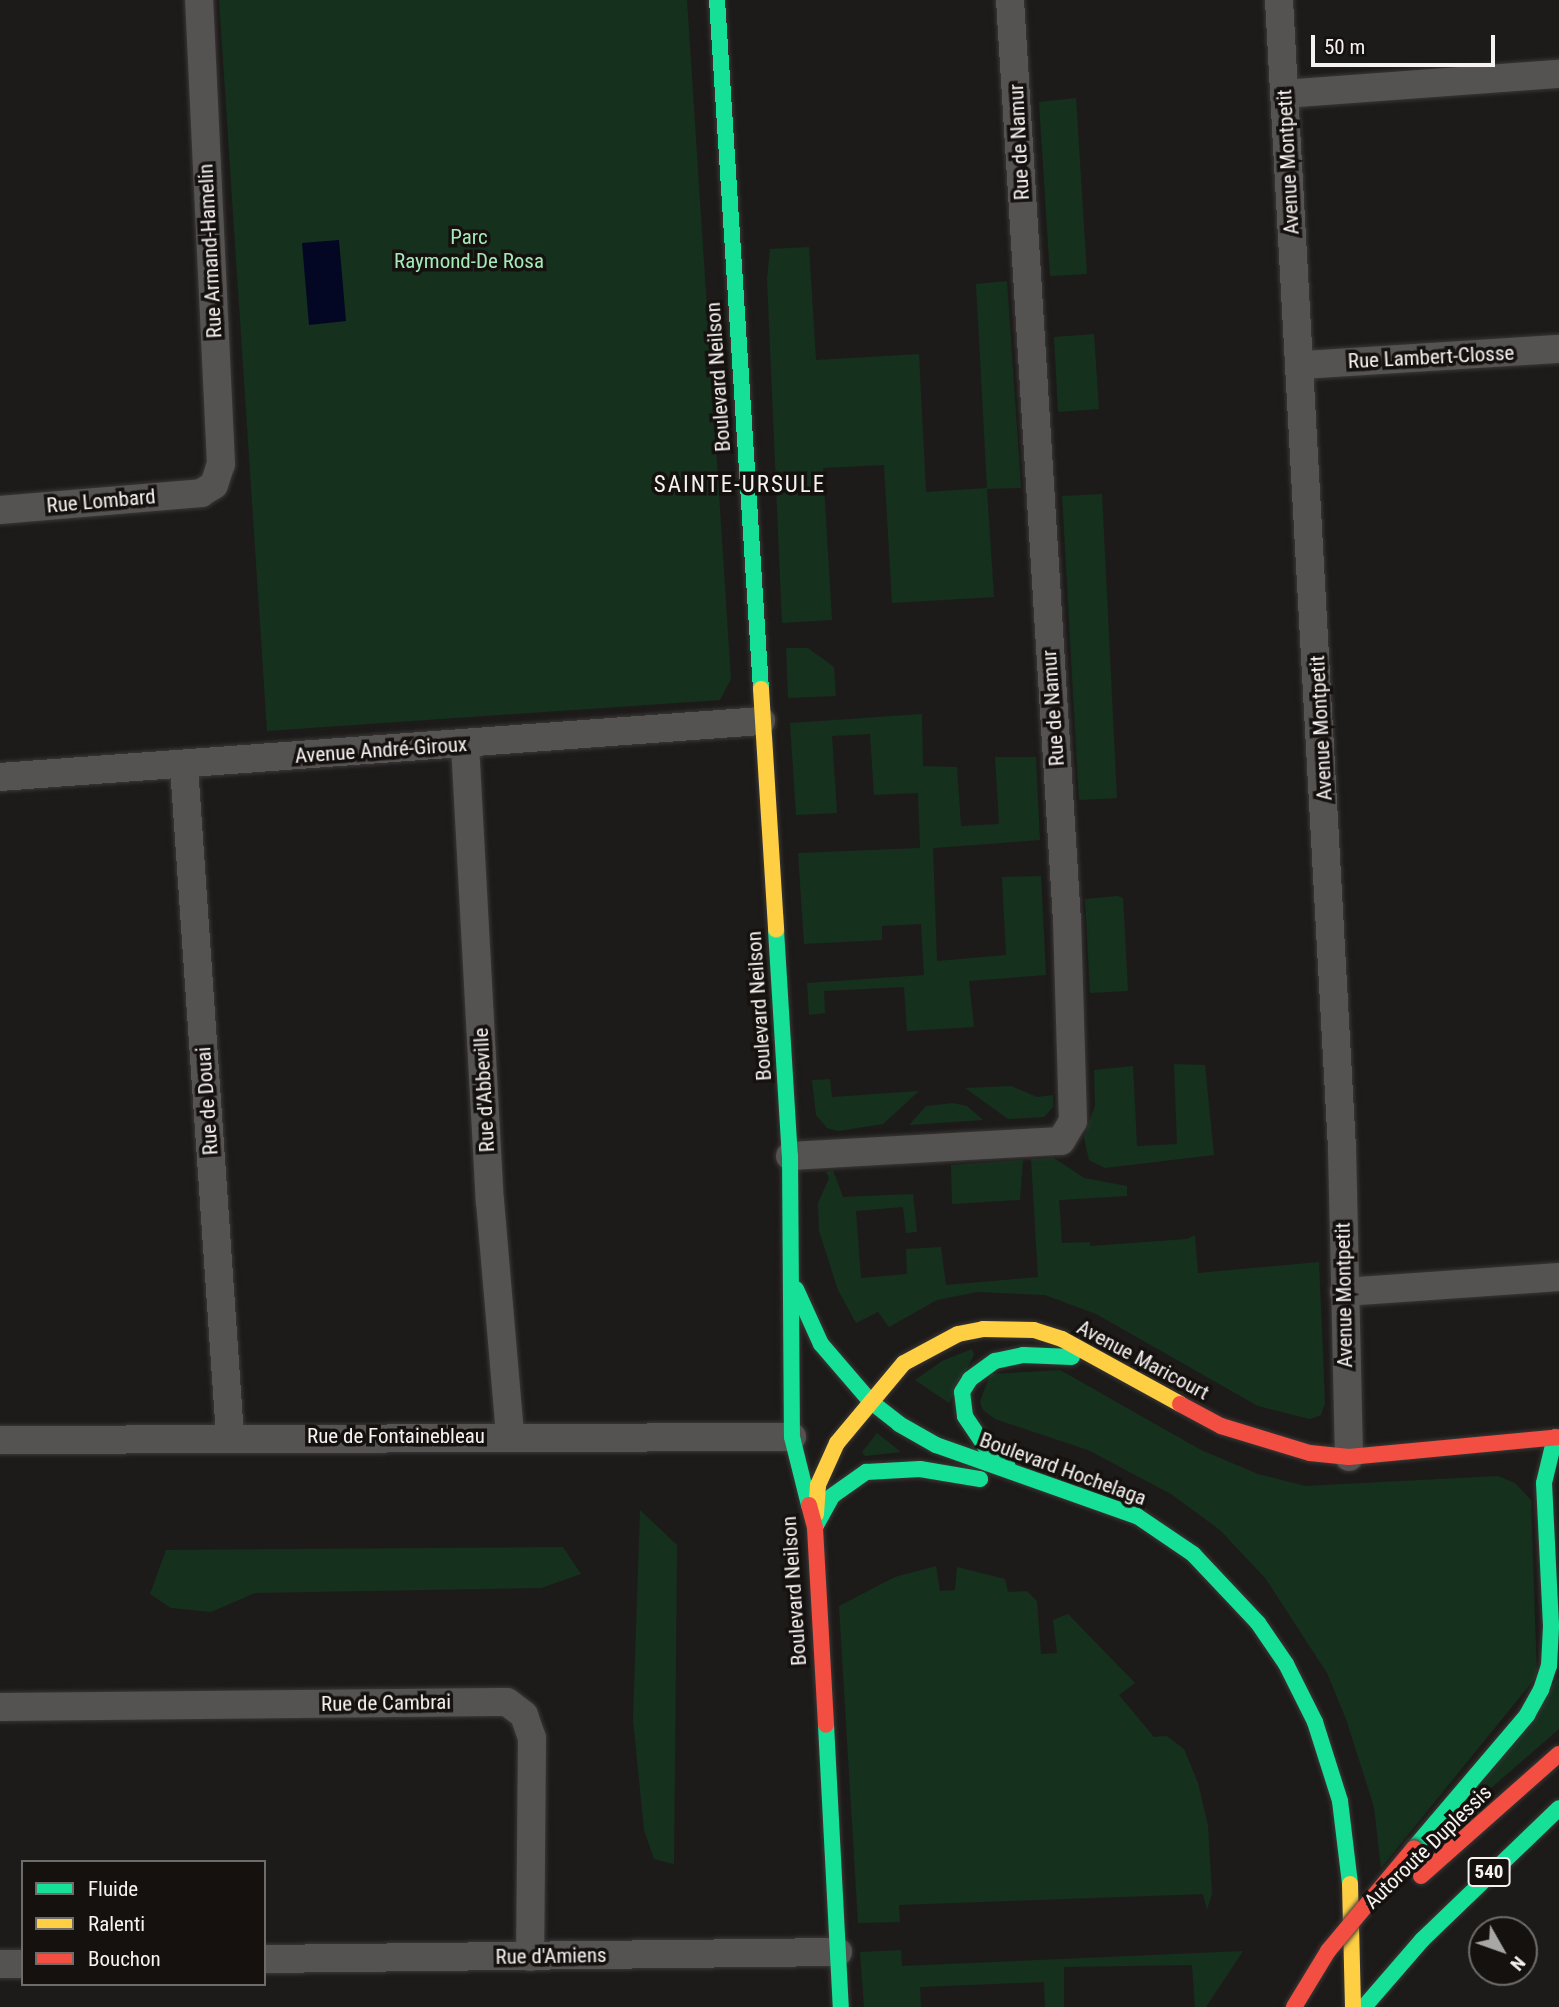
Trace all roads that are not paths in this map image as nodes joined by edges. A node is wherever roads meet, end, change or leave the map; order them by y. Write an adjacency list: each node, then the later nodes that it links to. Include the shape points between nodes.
1 (199, 0): 9 (street, Rue Armand-Hamelin, via 221,464 214,485)
2 (717, 0): 11 (main road, Boulevard Neilson)
3 (1010, 0): 15 (street, Rue de Namur, via 1067,921 1073,1121 1061,1141)
4 (1279, 0): 6 (street, Avenue Montpetit)
5 (1559, 74): 6 (street)
6 (1284, 94): 8 (street, Avenue Montpetit)
7 (1559, 349): 8 (street, Rue Lambert-Closse)
8 (1303, 365): 18 (street, Avenue Montpetit, via 1342,1148)
9 (201, 493): 10 (street, Rue Lombard)
10 (0, 510)
11 (761, 720): 12 (street, Avenue André-Giroux); 15 (main road, Boulevard Neilson)
12 (465, 744): 13 (street, Avenue André-Giroux); 21 (street, Rue d'Abbeville, via 490,1201)
13 (184, 766): 14 (street, Avenue André-Giroux); 22 (street, Rue de Douai)
14 (0, 777)
15 (790, 1156): 16 (main road, Boulevard Neilson)
16 (790, 1276): 20 (main road, Boulevard Hochelaga, via 821,1344); 23 (main road, Boulevard Neilson)
17 (1559, 1277): 18 (street)
18 (1344, 1292): 26 (street, Avenue Montpetit)
19 (1099, 1356): 20 (main road, Avenue Maricourt, via 1034,1330 982,1329 958,1334 912,1357); 26 (main road, Avenue Maricourt, via 1252,1439); 27 (main road, via 1023,1355 995,1361 979,1369 962,1392 965,1416 985,1446 1009,1468)
20 (870, 1401): 27 (main road, Boulevard Hochelaga, via 936,1445); 28 (main road, Avenue Maricourt, via 823,1468)
21 (510, 1435): 22 (street, Rue de Fontainebleau); 23 (street, Rue de Fontainebleau)
22 (230, 1436): 24 (street, Rue de Fontainebleau)
23 (792, 1437): 28 (main road, Boulevard Neilson)
24 (0, 1440)
25 (1558, 1440): 26 (main road, Avenue Maricourt); 40 (main road, bridge, via 1544,1483 1551,1626 1549,1666 1541,1690 1527,1715 1328,1951)
26 (1349, 1457)
27 (1048, 1484): 28 (main road, via 920,1469 866,1472 832,1496); 42 (main road, Boulevard Hochelaga, via 1137,1516 1169,1536 1245,1607 1286,1664 1315,1722 1340,1801 1350,1886)
28 (815, 1528): 34 (main road, Boulevard Neilson)
29 (0, 1707): 35 (street, Rue de Cambrai, via 506,1702 524,1715 532,1738)
30 (1559, 1754): 32 (main road, Autoroute Duplessis / 540)
31 (1559, 1808): 43 (main road, 540, via 1422,1940)
32 (1417, 1881)
33 (1370, 1932): 41 (main road, Autoroute Duplessis)
34 (838, 1952): 35 (street, Rue d'Amiens); 39 (main road, Boulevard Neilson)
35 (530, 1957): 36 (street, Rue d'Amiens)
36 (266, 1959)
37 (0, 1964): 38 (street)
38 (21, 1964)
39 (841, 2007)
40 (1294, 2007)
41 (1302, 2007)
42 (1353, 2007)
43 (1364, 2007)

